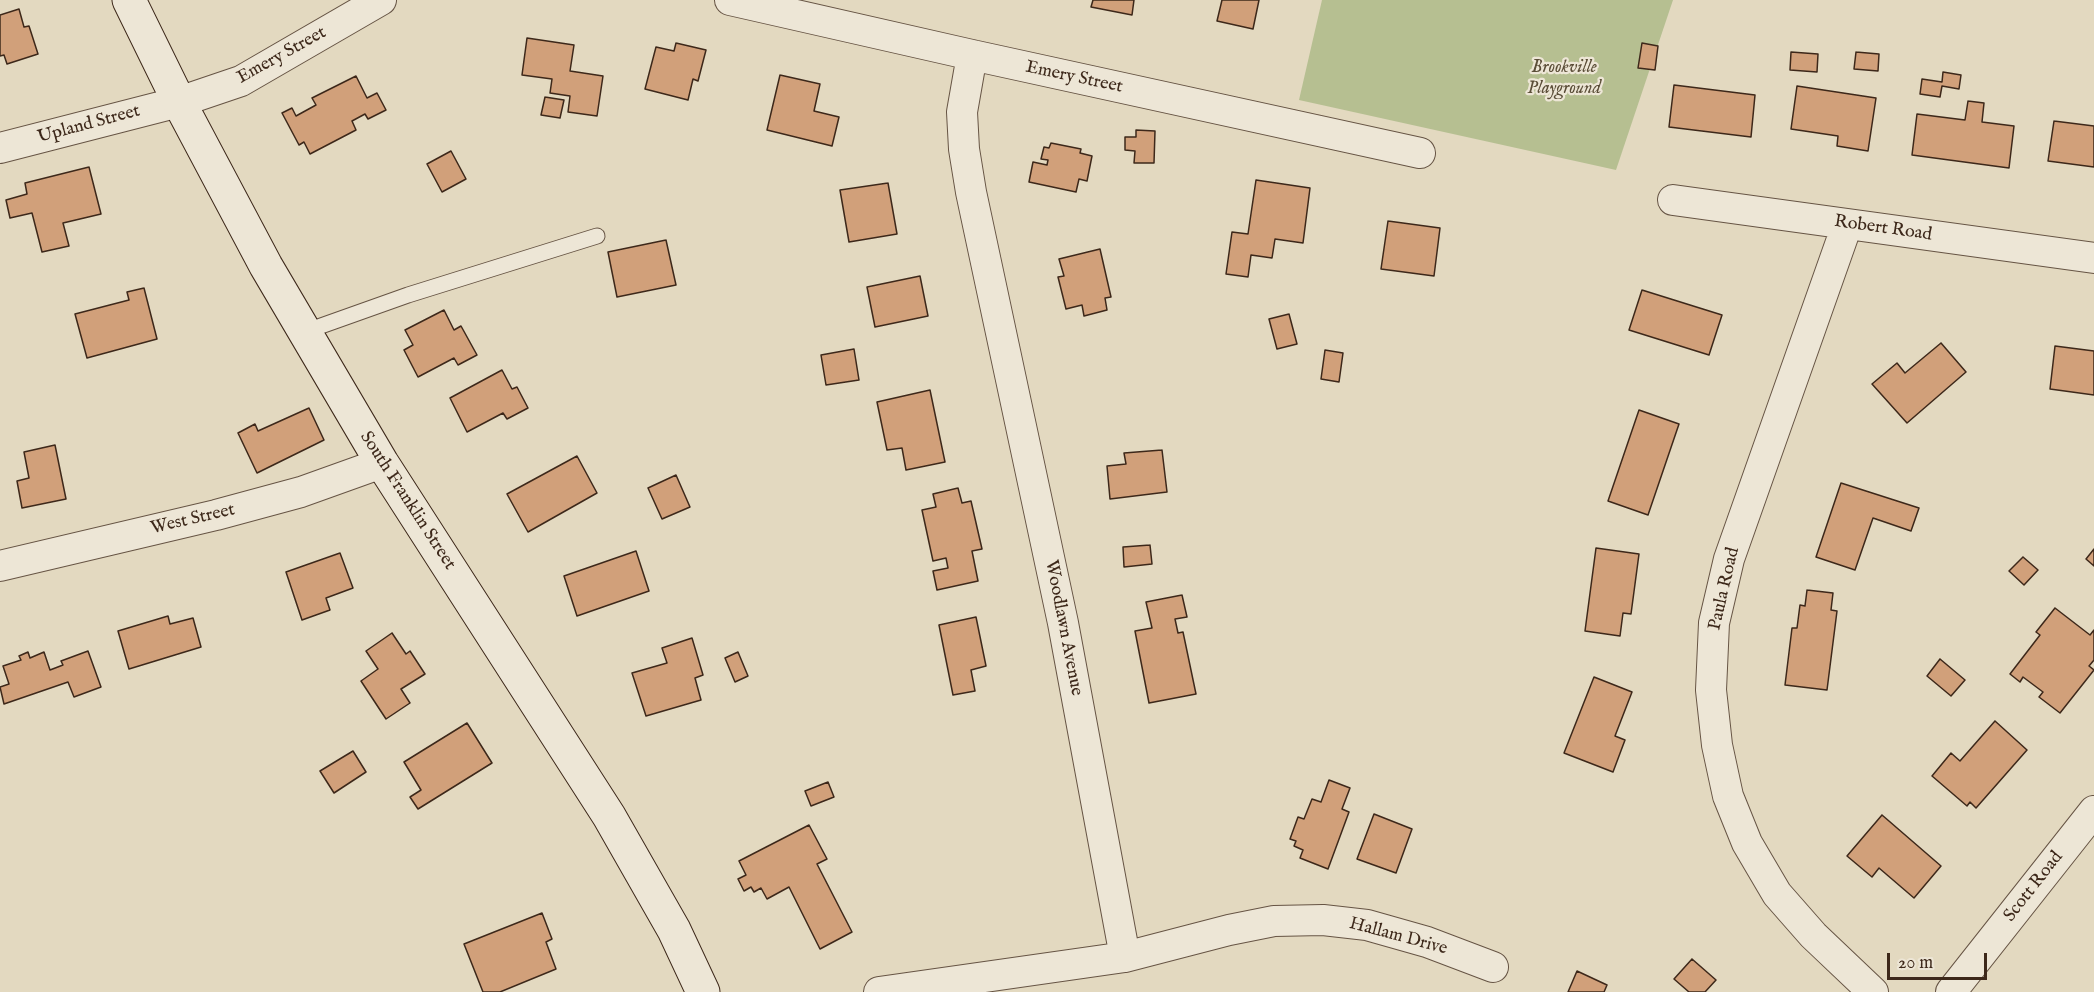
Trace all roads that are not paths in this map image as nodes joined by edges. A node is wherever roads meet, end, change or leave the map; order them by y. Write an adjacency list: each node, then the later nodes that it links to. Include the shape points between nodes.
1 (129, 0): 5 (main road, South Franklin Street)
2 (381, 0): 5 (street, Emery Street, via 241,81)
3 (730, 0): 4 (street, Emery Street)
4 (972, 55): 7 (street, Emery Street); 16 (street, Woodlawn Avenue, via 962,112 971,192 1063,622)
5 (179, 102): 6 (street, Upland Street); 12 (main road, South Franklin Street)
6 (0, 148)
7 (1420, 153)
8 (1673, 200): 9 (street, Robert Road)
9 (1847, 225): 11 (street, Robert Road); 20 (street, Paula Road, via 1729,559 1714,623 1711,690 1728,796 1747,843 1777,894)
10 (597, 236): 12 (lane)
11 (2094, 258)
12 (304, 332): 13 (main road, South Franklin Street)
13 (382, 464): 14 (street, West Street, via 216,515); 18 (main road, South Franklin Street, via 609,816 674,930)
14 (0, 566)
15 (2094, 811): 21 (street, Scott Road)
16 (1125, 957): 17 (street, Hallam Drive, via 1274,921 1323,920 1367,925 1407,936); 19 (street)
17 (1493, 967)
18 (703, 992)
19 (879, 992)
20 (1873, 992)
21 (1952, 992)

